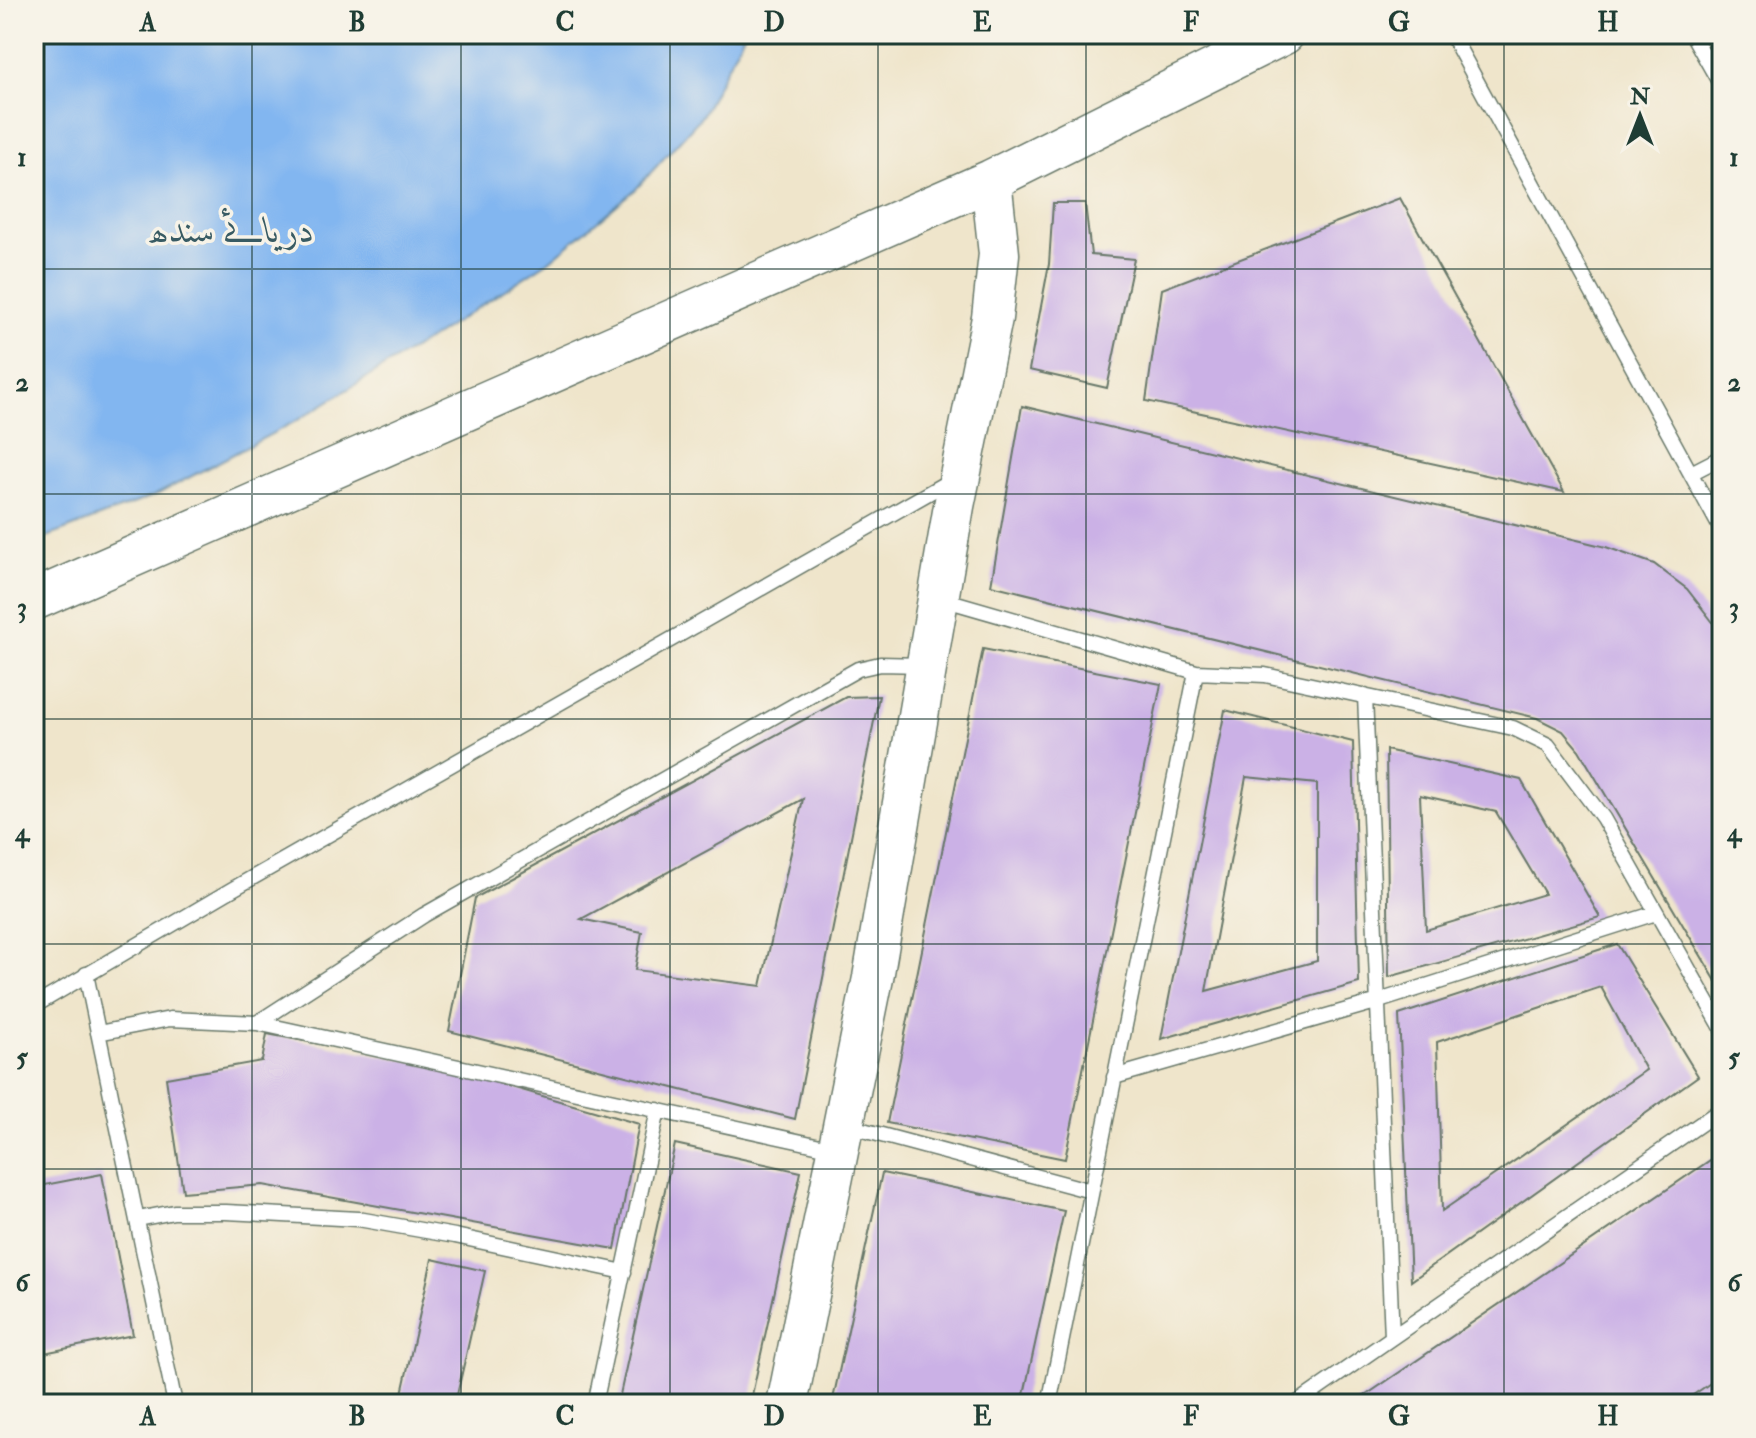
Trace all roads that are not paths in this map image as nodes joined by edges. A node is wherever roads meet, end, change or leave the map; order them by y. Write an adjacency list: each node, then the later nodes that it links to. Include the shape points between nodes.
1 (1284, 34): 5 (main road)
2 (1451, 34): 7 (lane)
3 (1692, 34): 4 (lane)
4 (1722, 87)
5 (991, 180): 8 (main road, via 999,254 992,318); 11 (main road)
6 (1722, 457): 7 (lane)
7 (1691, 473): 9 (lane)
8 (960, 475): 10 (main road); 16 (lane)
9 (1722, 531)
10 (938, 598): 12 (main road); 13 (lane)
11 (34, 600)
12 (927, 665): 19 (lane, via 858,669 424,915); 25 (main road)
13 (1196, 672): 14 (lane, via 1265,675); 22 (lane)
14 (1365, 696): 15 (lane, via 1513,728 1548,745 1603,818); 17 (lane)
15 (1656, 913): 17 (lane); 20 (lane)
16 (86, 974): 18 (lane); 21 (lane)
17 (1379, 1001): 22 (lane); 29 (lane)
18 (34, 1006)
19 (257, 1023): 21 (lane, via 170,1019); 24 (lane)
20 (1722, 1028)
21 (98, 1033): 27 (lane)
22 (1114, 1077): 26 (lane)
23 (1722, 1109): 29 (lane)
24 (658, 1110): 25 (lane); 28 (lane)
25 (841, 1138): 26 (lane); 33 (main road)
26 (1091, 1191): 34 (lane)
27 (138, 1219): 28 (lane, via 174,1212 358,1219); 31 (lane)
28 (624, 1272): 32 (lane)
29 (1392, 1337): 35 (lane)
30 (1722, 1398): 36 (lane)
31 (175, 1404)
32 (595, 1404)
33 (787, 1404)
34 (1049, 1404)
35 (1296, 1404)
36 (1714, 1404)

